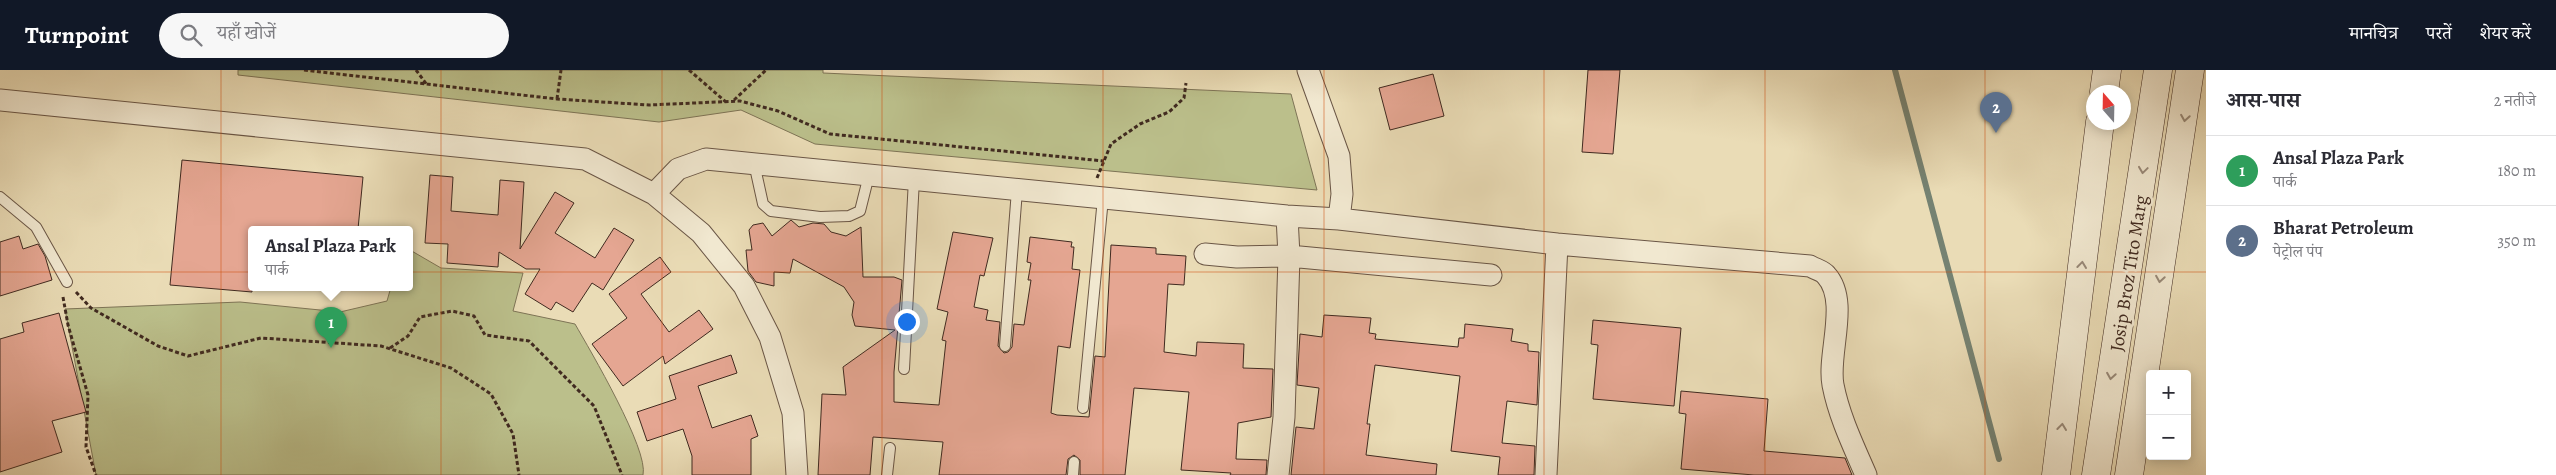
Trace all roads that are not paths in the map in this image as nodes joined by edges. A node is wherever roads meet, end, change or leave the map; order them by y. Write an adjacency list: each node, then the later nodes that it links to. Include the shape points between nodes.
1 (1308, 70): 16 (street, via 1339,156 1342,194)
2 (2107, 70): 5 (main road)
3 (2158, 70): 34 (main road, Josip Broz Tito Marg, one-way to 34)
4 (2190, 70): 35 (main road, one-way to 35)
5 (2105, 85)
6 (0, 100): 12 (street, via 586,159)
7 (2099, 130): 33 (main road, one-way to 7)
8 (754, 164): 9 (street); 9 (lane, via 762,204 771,211 788,214 849,216 860,211); 12 (street, via 706,159 678,169)
9 (869, 175): 10 (street)
10 (914, 179): 11 (street); 23 (lane)
11 (1017, 190): 13 (street); 22 (lane)
12 (654, 194): 27 (street, via 701,233 744,286 770,337 793,412)
13 (1096, 197): 15 (street); 24 (lane)
14 (0, 198): 21 (lane, via 36,227)
15 (1287, 216): 16 (street); 19 (street)
16 (1339, 218): 17 (street)
17 (1557, 244): 31 (street); 32 (street, via 1810,266 1826,275 1836,294 1832,382 1838,409)
18 (1204, 254): 19 (street)
19 (1289, 256): 20 (street); 30 (street, via 1284,416)
20 (1491, 276)
21 (68, 282)
22 (1005, 346)
23 (904, 369)
24 (1083, 408)
25 (890, 448): 28 (lane)
26 (1074, 462): 29 (lane)
27 (797, 475)
28 (887, 475)
29 (1073, 475)
30 (1278, 475)
31 (1546, 475)
32 (1866, 475)
33 (2056, 475)
34 (2096, 475)
35 (2129, 475)

